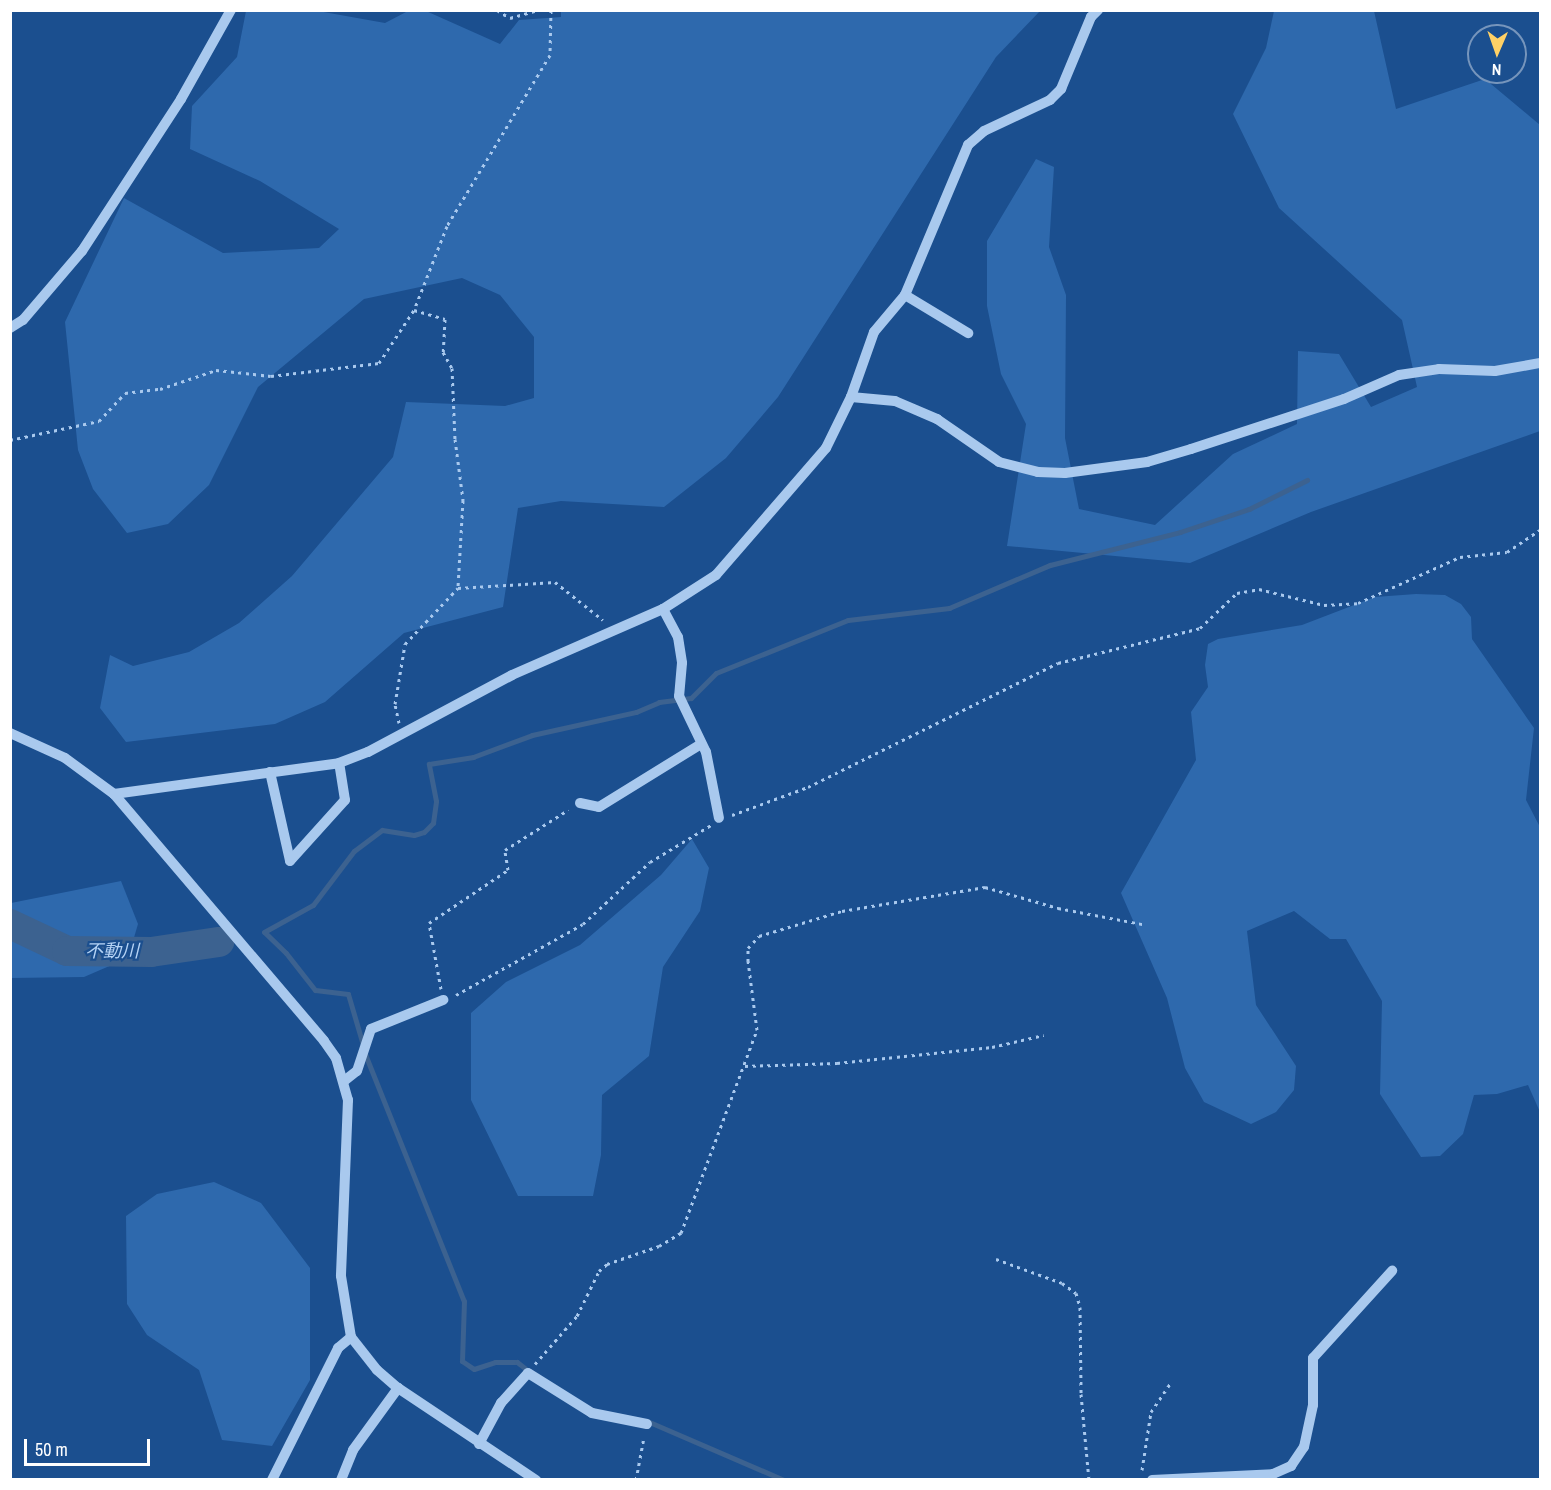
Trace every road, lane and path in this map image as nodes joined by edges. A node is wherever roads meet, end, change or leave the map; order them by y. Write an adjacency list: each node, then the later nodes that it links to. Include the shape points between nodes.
1 (231, 10): 8 (street, via 181,99 82,250 24,320)
2 (497, 10): 3 (path, via 510,18)
3 (538, 10)
4 (550, 10): 7 (path, via 550,55 447,226)
5 (1098, 10): 6 (street, via 1091,17 1061,89 1050,100 984,131 968,145)
6 (905, 295): 9 (street); 11 (street, via 874,332)
7 (414, 310): 12 (path, via 379,363 271,376 216,370 160,389 125,393 99,421); 14 (path, via 445,319 443,352 452,368 455,439 464,500)
8 (10, 328)
9 (968, 333)
10 (1540, 363): 11 (street, via 1495,372 1439,369 1399,375 1344,399 1147,462 1065,473 1038,472 999,462 937,419 895,401)
11 (851, 397): 15 (street, via 826,448 810,470 716,575)
12 (10, 440)
13 (1540, 530): 24 (path, via 1506,552 1460,557 1358,603 1324,605 1259,589 1237,593 1200,628 1058,663 808,787)
14 (458, 588): 16 (path, via 555,582); 18 (path, via 405,644 395,704)
15 (663, 609): 16 (street); 19 (street, via 681,650 679,696)
16 (616, 630): 18 (street, via 512,675)
17 (10, 733): 22 (street, via 65,758)
18 (401, 735): 20 (street)
19 (701, 744): 23 (street, via 599,807); 24 (street)
20 (339, 763): 21 (street); 21 (street, via 345,800 290,861)
21 (270, 772): 22 (street)
22 (114, 794): 29 (street, via 324,1041)
23 (580, 803): 26 (path, via 505,850 508,870 429,923)
24 (719, 818): 26 (path, via 650,862 583,924)
25 (1142, 924): 28 (path, via 1058,908 985,887 842,911 759,936 748,948 757,1030)
26 (443, 1000): 29 (street, via 371,1029 357,1071)
27 (1044, 1035): 28 (path, via 992,1047 849,1062)
28 (744, 1066): 33 (path, via 681,1233 599,1271 577,1316)
29 (344, 1081): 32 (street, via 349,1118 341,1276)
30 (996, 1259): 43 (path, via 1062,1283 1076,1293 1080,1307 1081,1394)
31 (1392, 1271): 38 (street, via 1312,1358 1313,1404 1304,1447 1291,1466 1273,1474)
32 (351, 1337): 35 (street, via 377,1370); 39 (street, via 338,1348)
33 (528, 1373): 36 (street, via 592,1413); 37 (street, via 501,1403)
34 (1171, 1382): 44 (path, via 1151,1412)
35 (398, 1388): 37 (street); 40 (street, via 353,1450)
36 (647, 1424): 42 (path)
37 (479, 1444): 41 (street)
38 (1249, 1477): 45 (street)
39 (272, 1479)
40 (341, 1479)
41 (536, 1479)
42 (636, 1479)
43 (1089, 1479)
44 (1141, 1479)
45 (1152, 1479)

